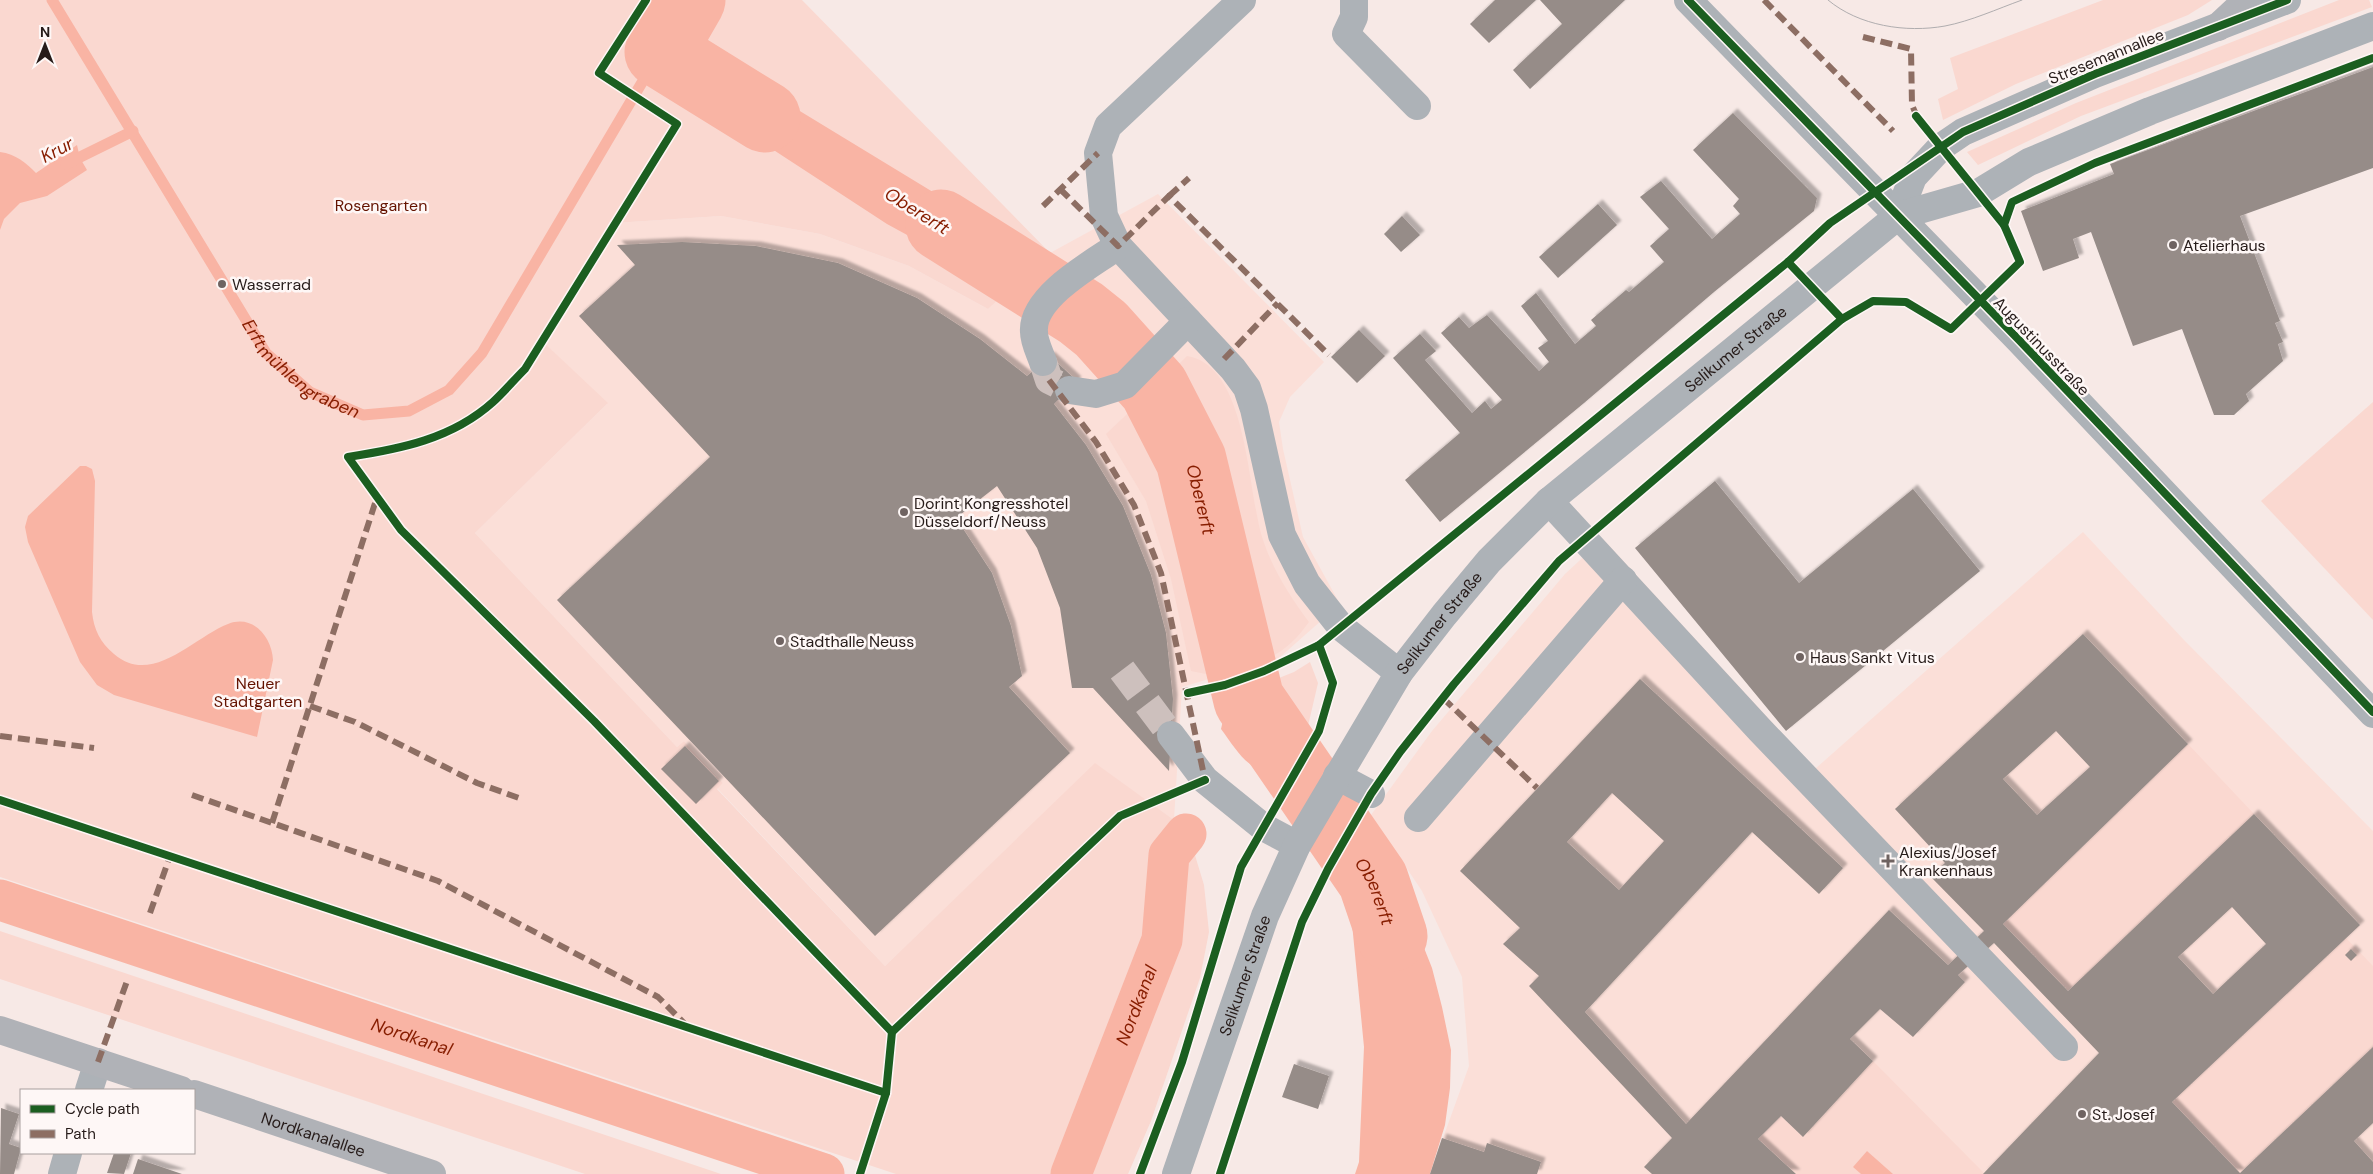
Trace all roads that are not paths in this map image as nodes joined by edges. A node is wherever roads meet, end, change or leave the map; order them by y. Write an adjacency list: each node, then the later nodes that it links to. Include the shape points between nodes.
1 (1242, 0): 10 (street, via 1108,126 1098,153 1104,216)
2 (1354, 0): 8 (street, via 1354,17 1346,34)
3 (1688, 0): 9 (street, Augustinusstraße)
4 (2247, 0): 7 (main road)
5 (2287, 0): 7 (street, Stresemannallee)
6 (2373, 26): 9 (street, via 2150,111 2029,162 1978,193)
7 (2218, 27): 9 (street, Stresemannallee, via 2095,74 1963,132 1941,147 1913,177)
8 (1417, 106)
9 (1898, 216): 14 (street, Selikumer Straße); 17 (street, Augustinusstraße)
10 (1118, 246): 11 (street); 12 (street, via 1068,281 1038,311 1034,332)
11 (1188, 321): 13 (street, via 1125,385 1096,394); 16 (street, via 1234,369 1247,388 1282,535 1307,584 1341,627)
12 (1043, 362)
13 (1069, 390)
14 (1549, 501): 15 (street); 16 (street, Selikumer Straße, via 1489,561)
15 (1623, 580): 21 (street); 24 (street, via 1760,730)
16 (1399, 674): 19 (street, Selikumer Straße)
17 (2373, 714)
18 (1171, 734): 22 (street, via 1205,780 1263,827)
19 (1333, 782): 20 (street); 22 (street, Selikumer Straße)
20 (1371, 794)
21 (1418, 818)
22 (1301, 838): 32 (street, Selikumer Straße, via 1265,916)
23 (0, 1030): 25 (main road)
24 (2064, 1047)
25 (98, 1062): 26 (street); 27 (main road)
26 (89, 1089)
27 (178, 1089)
28 (195, 1094): 31 (main road, Nordkanalallee)
29 (68, 1154): 30 (street)
30 (62, 1174)
31 (432, 1174)
32 (1176, 1174)

